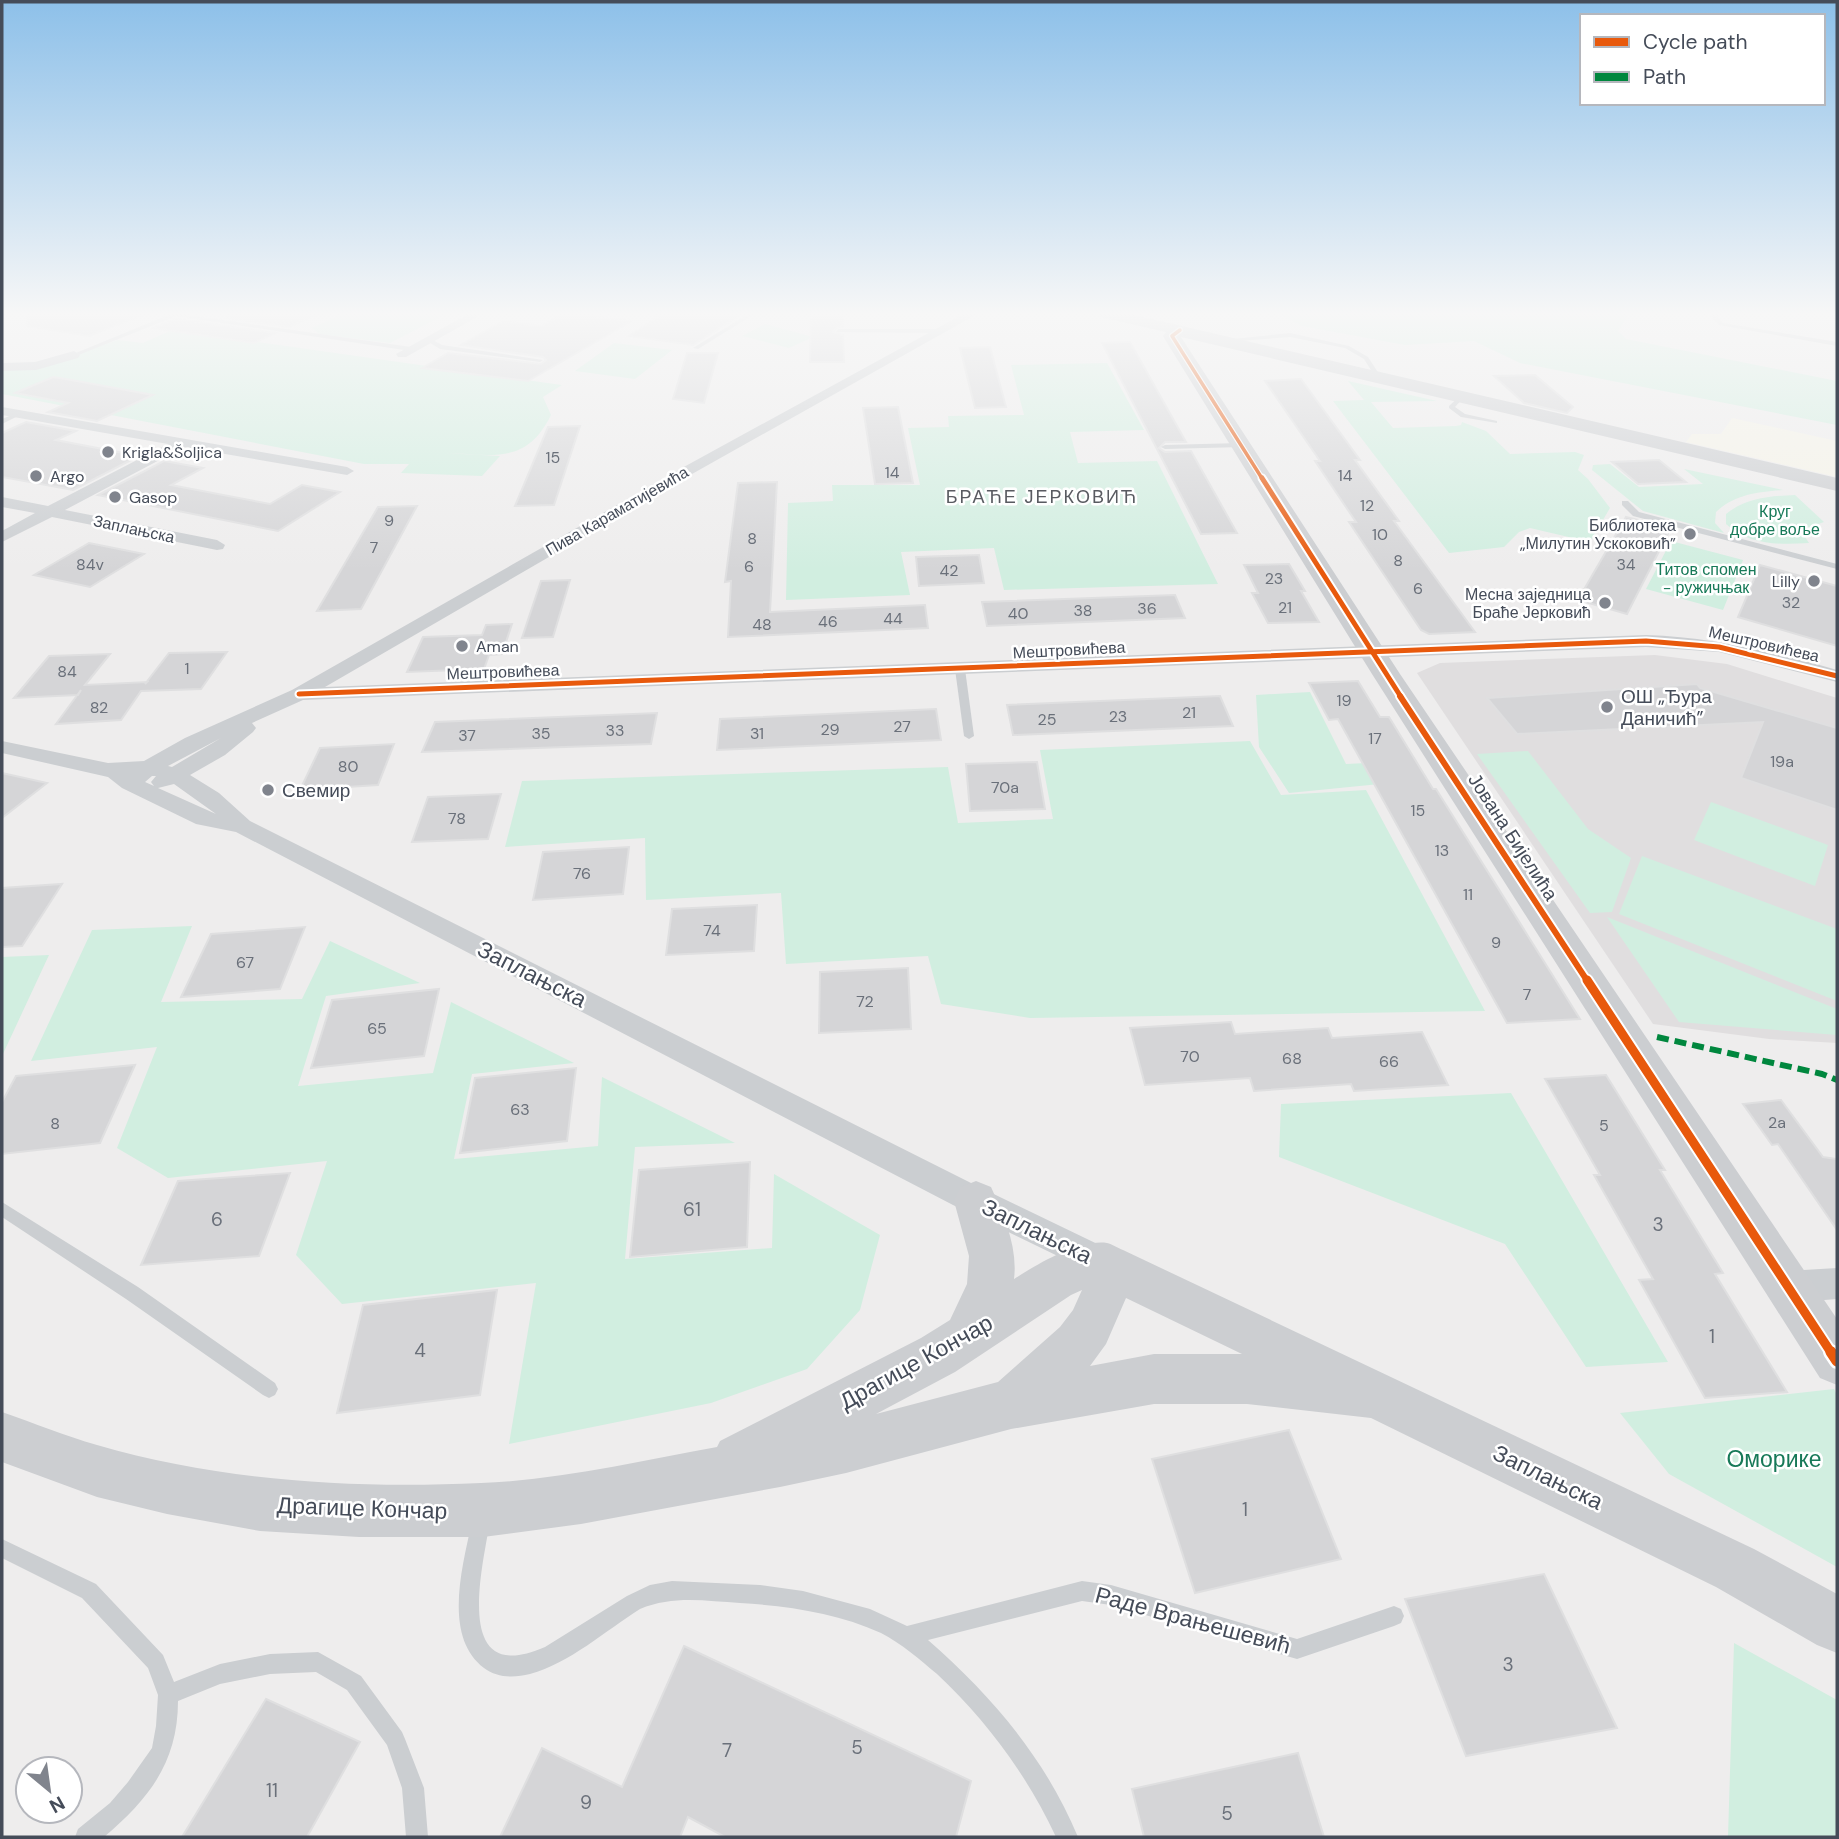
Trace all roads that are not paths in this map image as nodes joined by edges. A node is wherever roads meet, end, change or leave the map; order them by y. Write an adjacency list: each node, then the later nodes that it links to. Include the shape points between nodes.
1 (818, 399): 23 (street, Пива Караматијевића)
2 (1211, 399): 10 (street, Јована Бијелића)
3 (1459, 399): 8 (lane, via 1451,407 1463,416)
4 (1474, 399): 13 (street)
5 (2, 411): 6 (street)
6 (19, 414): 7 (lane); 9 (street)
7 (2, 422)
8 (1495, 422)
9 (183, 442): 12 (street); 16 (street)
10 (1240, 445): 11 (lane); 20 (street, Јована Бијелића)
11 (1165, 447)
12 (347, 471)
13 (1837, 484)
14 (2, 502): 16 (street, Заплањска)
15 (1625, 503): 19 (lane, via 1636,514)
16 (50, 512): 17 (street); 18 (street, Заплањска)
17 (2, 537)
18 (217, 545)
19 (1837, 567)
20 (1371, 650): 21 (street, Мештровићева); 22 (street, Мештровићева, via 1681,641 1762,655); 34 (street, Јована Бијелића)
21 (960, 669): 23 (street, Мештровићева); 25 (lane)
22 (1837, 676)
23 (299, 694): 24 (street, Пива Караматијевића)
24 (272, 708): 27 (street, Пива Караматијевића, via 218,750); 28 (street, Пива Караматијевића, via 192,743)
25 (969, 736)
26 (2, 747): 28 (street, Заплањска)
27 (173, 776): 28 (street, Пива Караматијевића); 29 (street, Заплањска, via 225,807)
28 (134, 778): 29 (street, Заплањска, via 204,819)
29 (242, 826): 30 (street, Заплањска)
30 (976, 1201): 32 (street, Заплањска); 35 (street, via 993,1248 993,1271 985,1303)
31 (2, 1209): 37 (lane)
32 (1107, 1265): 35 (street, Драгице Кончар, via 1055,1279); 38 (street, Заплањска); 39 (street, via 1104,1301 1089,1329)
33 (1837, 1283): 34 (street)
34 (1787, 1287): 36 (street, Јована Бијелића)
35 (966, 1338): 41 (street, Драгице Кончар, via 762,1445)
36 (1837, 1361)
37 (270, 1389)
38 (1376, 1394): 39 (street, Драгице Кончар, via 1247,1379 1154,1379); 45 (street, Заплањска, via 1735,1568)
39 (1011, 1404): 41 (street, Драгице Кончар, via 846,1447)
40 (4, 1442): 42 (street, Драгице Кончар, via 120,1477 260,1505)
41 (728, 1469): 42 (street, Драгице Кончар, via 581,1498)
42 (483, 1510): 46 (lane, via 468,1621 481,1654 496,1664 511,1668 530,1664 650,1595 692,1589 780,1595 850,1612)
43 (2, 1548): 47 (lane, via 89,1591 156,1662)
44 (1394, 1616): 46 (lane, Раде Врањешевић, via 1297,1649 1111,1595 1082,1591)
45 (1837, 1625)
46 (907, 1636): 50 (lane, via 972,1692 1012,1739)
47 (168, 1695): 48 (lane, via 160,1753 131,1795); 49 (lane, via 220,1674 270,1664 318,1662 354,1684 395,1739 413,1788)
48 (86, 1837)
49 (417, 1837)
50 (1068, 1837)

